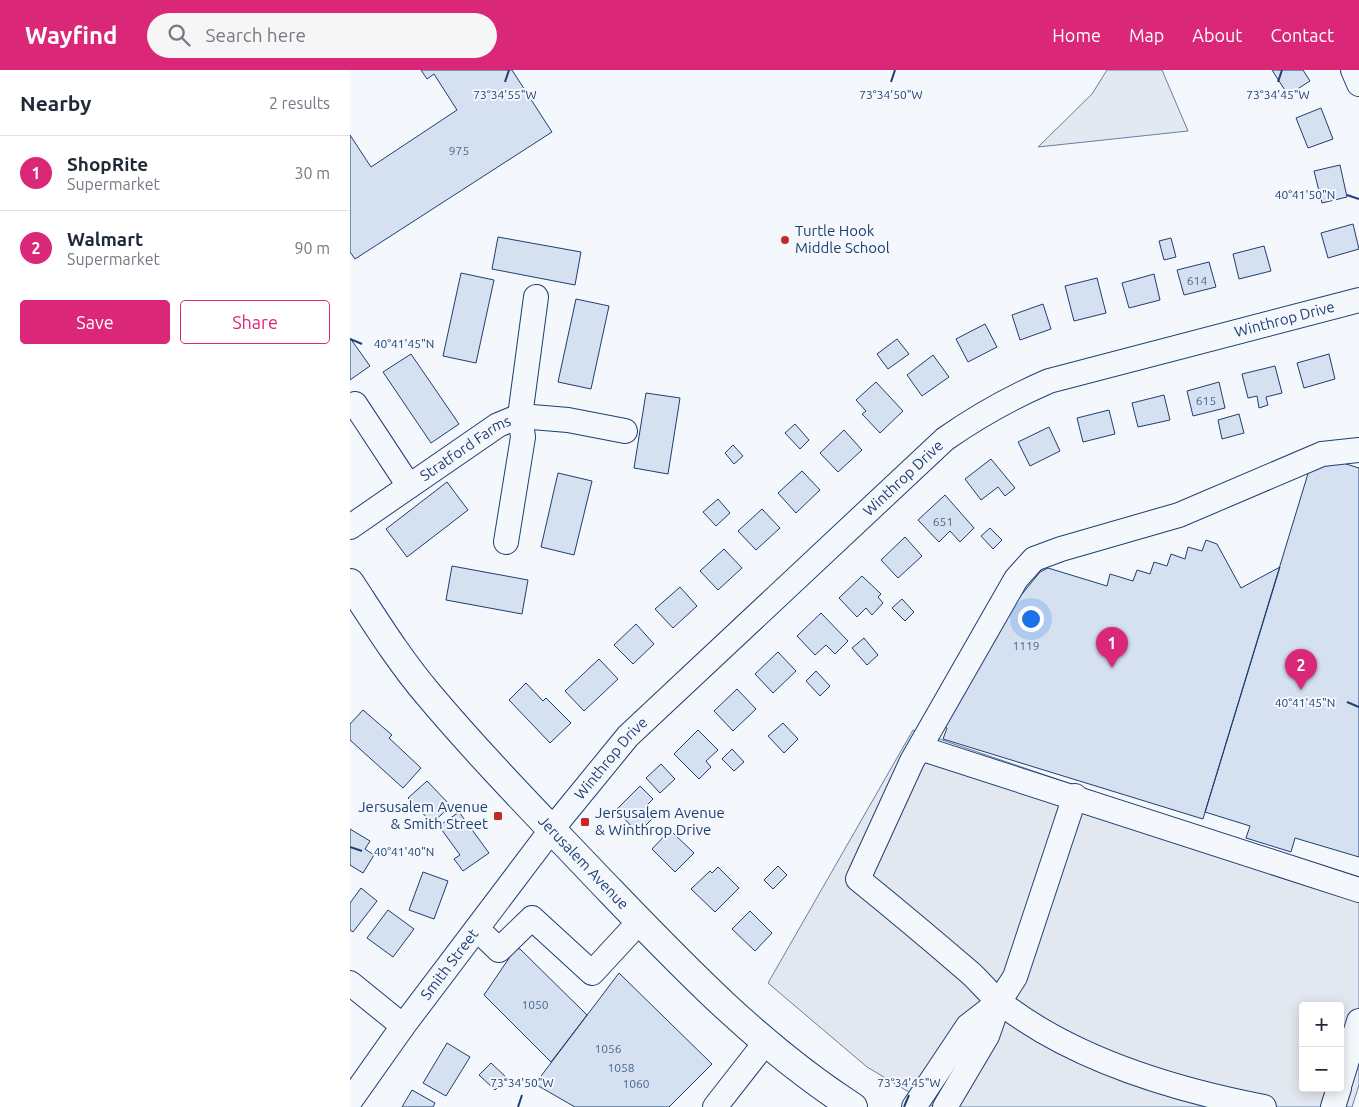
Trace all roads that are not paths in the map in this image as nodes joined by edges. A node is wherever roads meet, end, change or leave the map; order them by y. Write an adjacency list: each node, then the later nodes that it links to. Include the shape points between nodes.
1 (1353, 70): 2 (street)
2 (1359, 84)
3 (536, 297): 6 (street)
4 (1359, 300): 15 (street, Winthrop Drive, via 1049,381 975,418 945,439 628,736)
5 (355, 404): 9 (street)
6 (520, 416): 7 (street, Stratford Farms, via 568,420); 9 (street, Stratford Farms, via 498,425); 11 (street, via 523,437)
7 (625, 431)
8 (1359, 450): 13 (street, via 1322,454 1179,515 1061,549 1034,560 1016,579)
9 (409, 486): 10 (street, Stratford Farms)
10 (350, 527)
11 (506, 542)
12 (350, 583): 15 (main road, Jerusalem Avenue, via 428,694)
13 (920, 748): 14 (street); 20 (street, via 858,878)
14 (1075, 796): 16 (street); 20 (street, via 1015,977)
15 (552, 829): 17 (main road, Jerusalem Avenue); 18 (street, Smith Street)
16 (1359, 890)
17 (640, 921): 18 (street, via 592,973 532,918 499,950); 23 (main road, Jerusalem Avenue)
18 (477, 929): 22 (street, Smith Street)
19 (350, 983): 22 (street)
20 (1000, 1002): 29 (street, via 968,1026); 30 (street, via 987,1036); 31 (street, via 1058,1039 1112,1063 1218,1098)
21 (1359, 1021): 24 (street)
22 (403, 1026): 26 (street, Smith Street)
23 (765, 1042): 27 (street); 28 (main road, Jerusalem Avenue)
24 (1344, 1070)
25 (1338, 1092): 32 (street)
26 (350, 1101)
27 (715, 1107)
28 (852, 1107)
29 (914, 1107)
30 (946, 1107)
31 (1264, 1107)
32 (1333, 1107)

